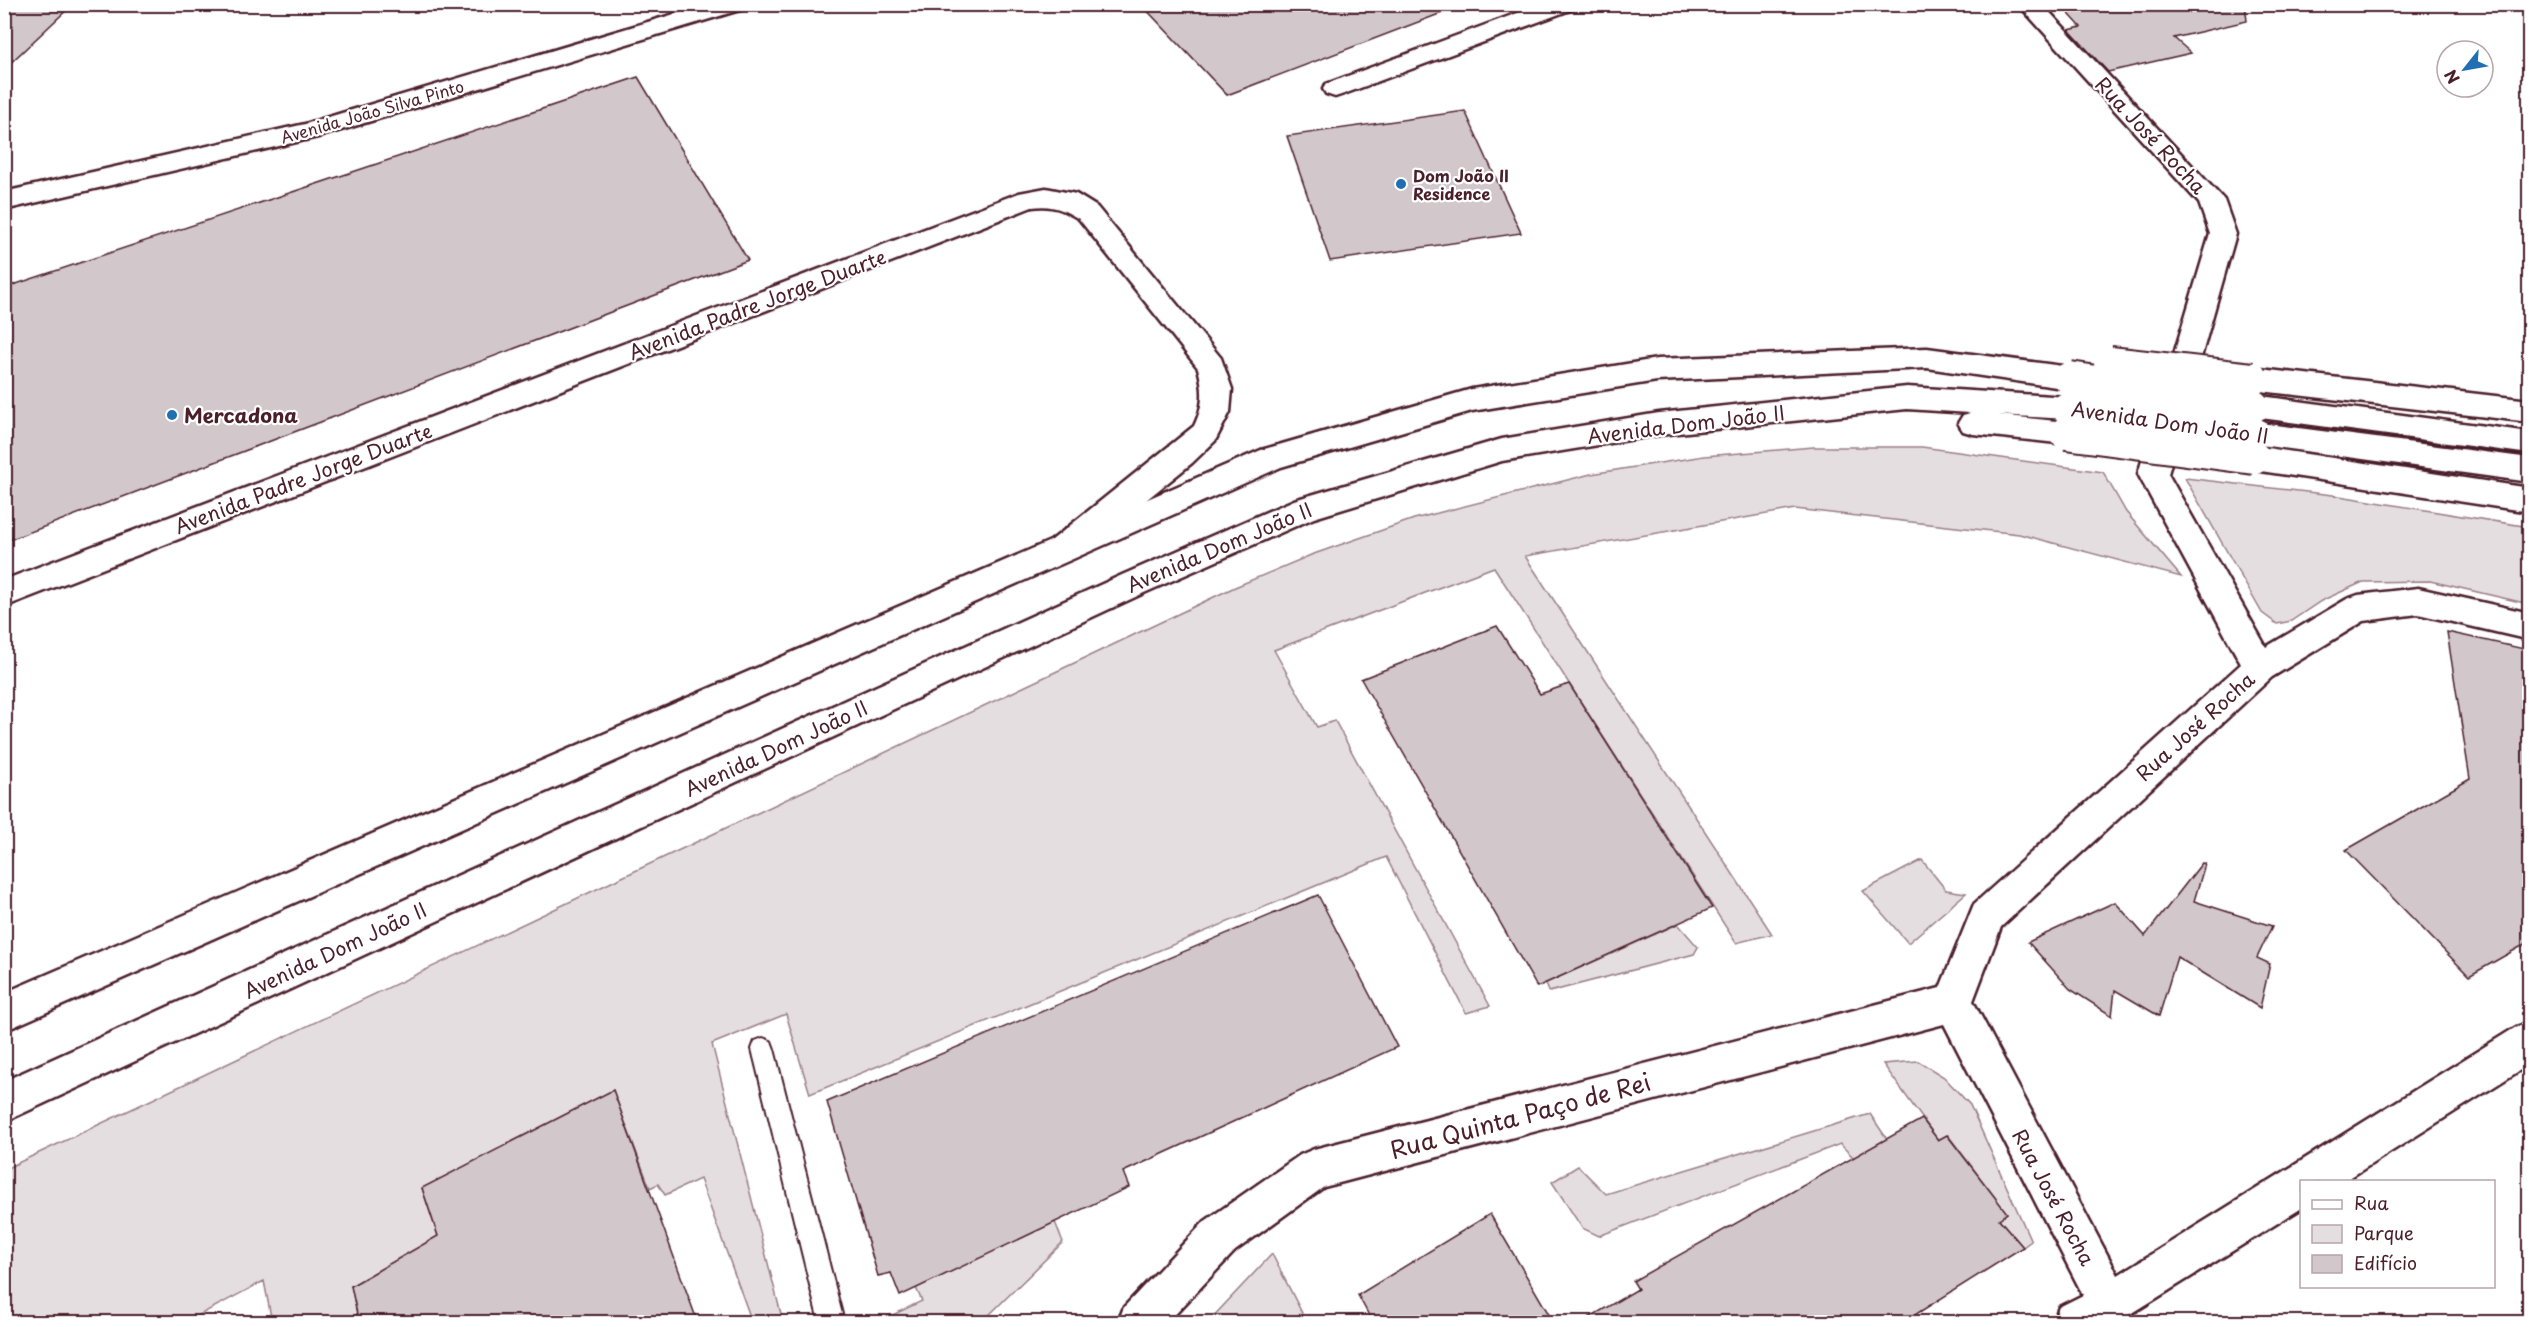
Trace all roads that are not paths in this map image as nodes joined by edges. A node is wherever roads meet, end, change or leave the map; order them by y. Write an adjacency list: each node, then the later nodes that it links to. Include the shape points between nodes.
1 (735, 4): 5 (street, Avenida João Silva Pinto, via 309,131)
2 (1565, 4): 4 (street)
3 (2029, 4): 14 (street, Rua José Rocha, via 2211,200 2223,234 2153,474)
4 (1335, 89)
5 (4, 201)
6 (2529, 411): 7 (street)
7 (2253, 419): 8 (street, Avenida Dom João II); 9 (street, Avenida Dom João II); 10 (street); 11 (street, Avenida Dom João II, bridge, via 2070,368 1927,358 1657,370 1472,400 1272,458); 19 (street, Avenida Dom João II, bridge, via 1927,418 1659,424 1502,450 1305,508)
8 (2529, 443)
9 (2529, 470)
10 (2529, 500)
11 (1062, 549): 12 (street, Avenida Padre Jorge Duarte, via 1205,433 1215,412 1218,389 1211,365 1088,213 1065,198 1046,196 1028,199); 16 (street, Avenida Dom João II)
12 (4, 594)
13 (2529, 627): 14 (street, via 2418,601 2358,608)
14 (2260, 667): 15 (street, Rua José Rocha, via 1987,916)
15 (1953, 1003): 22 (street, Rua José Rocha); 24 (street, Rua Quinta Paço de Rei, via 1314,1169 1220,1236)
16 (4, 1012)
17 (2529, 1041): 20 (street)
18 (763, 1049): 23 (lane)
19 (4, 1102)
20 (2308, 1180)
21 (2300, 1185): 22 (street)
22 (2110, 1304): 25 (street)
23 (832, 1323)
24 (1139, 1323)
25 (2074, 1323)

